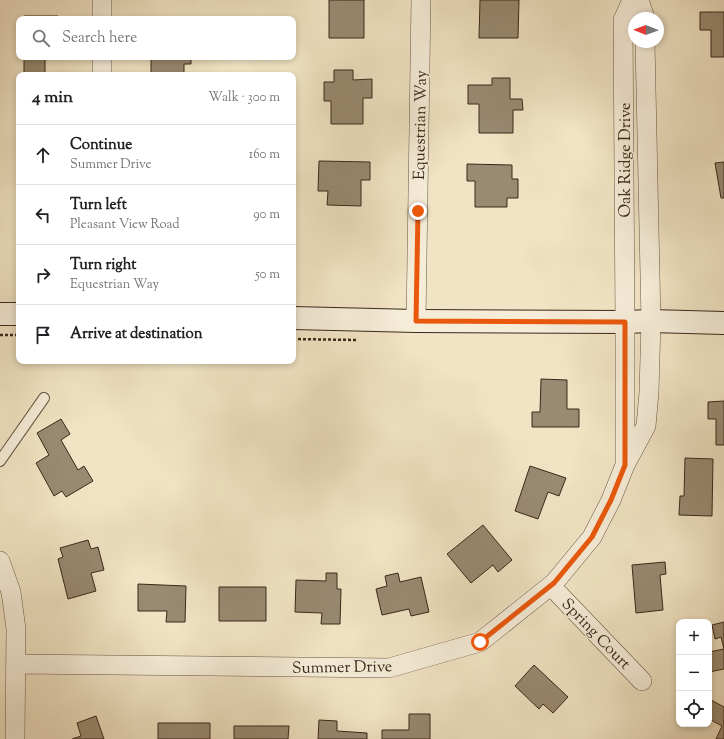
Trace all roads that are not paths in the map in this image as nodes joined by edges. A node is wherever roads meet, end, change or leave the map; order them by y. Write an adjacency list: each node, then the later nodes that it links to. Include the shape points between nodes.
1 (102, 0): 6 (street)
2 (421, 0): 13 (street, Equestrian Way)
3 (632, 0): 15 (street, Oak Ridge Drive, via 623,20)
4 (639, 0): 5 (street)
5 (643, 12)
6 (102, 16)
7 (645, 48): 14 (street, Oak Ridge Drive)
8 (102, 60): 9 (street)
9 (102, 72)
10 (0, 314): 11 (main road)
11 (16, 314)
12 (296, 318): 13 (main road)
13 (416, 321): 15 (main road)
14 (652, 321): 15 (main road); 16 (main road); 19 (street, Summer Drive, via 646,426)
15 (625, 322): 19 (street, Summer Drive)
16 (724, 323)
17 (44, 398): 18 (lane)
18 (0, 461)
19 (625, 465): 21 (street, Summer Drive, via 592,537)
20 (0, 561): 22 (street, via 11,592 16,629)
21 (551, 586): 22 (street, Summer Drive, via 480,642 388,668); 23 (street, Spring Court)
22 (16, 664): 24 (street)
23 (642, 681)
24 (15, 739)

